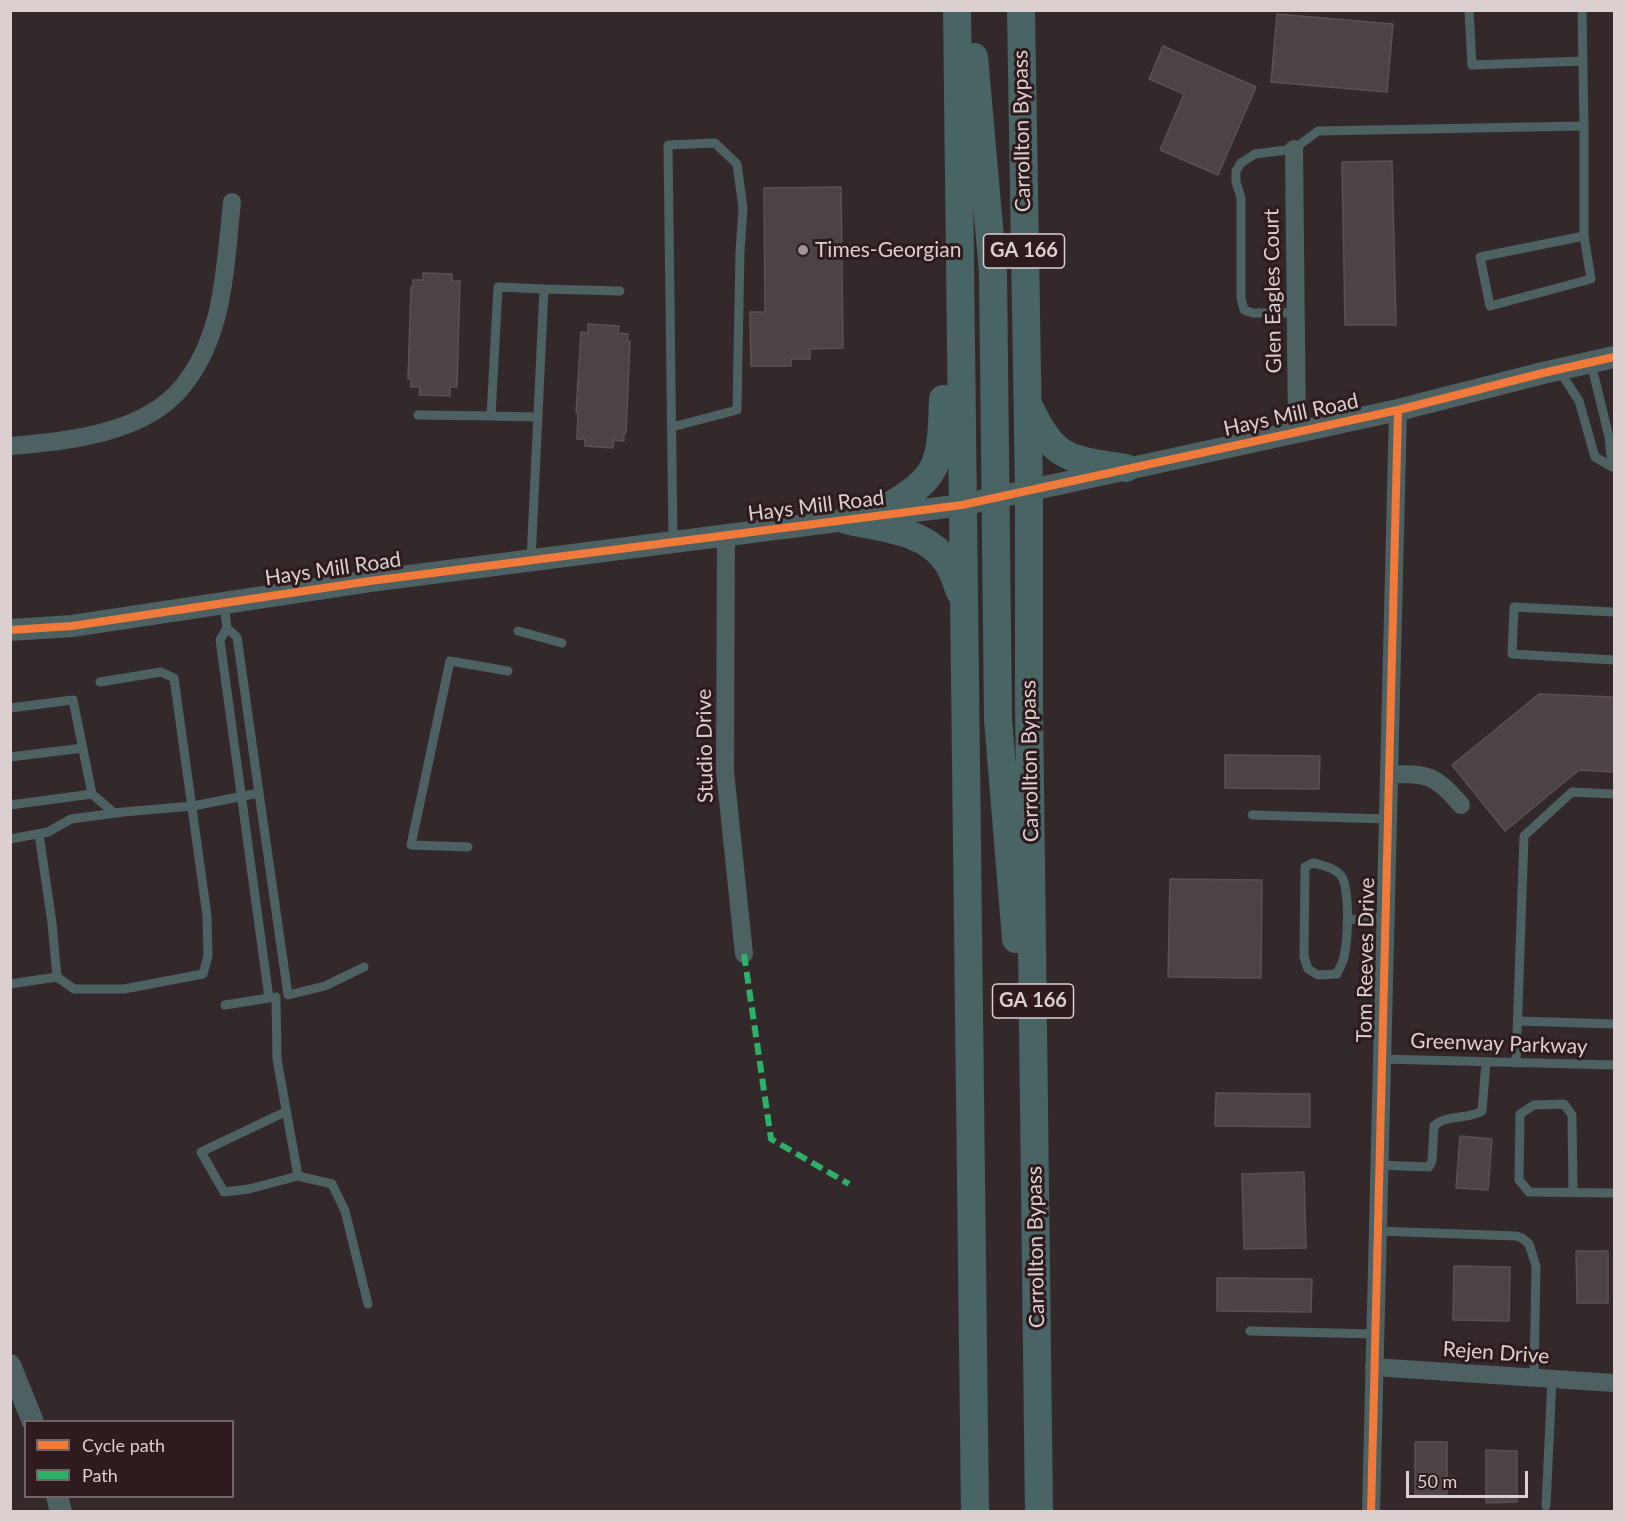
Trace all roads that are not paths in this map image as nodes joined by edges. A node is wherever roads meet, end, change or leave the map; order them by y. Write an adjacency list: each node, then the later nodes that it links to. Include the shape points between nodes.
1 (957, 10): 10 (main road, GA 166)
2 (969, 10): 29 (main road, via 993,272)
3 (1021, 10): 18 (main road, Carrollton Bypass / GA 166)
4 (1469, 10): 6 (lane, via 1472,64)
5 (1582, 10): 6 (lane)
6 (1583, 61): 7 (lane)
7 (1584, 126): 8 (lane, via 1318,131); 11 (lane)
8 (1294, 149): 14 (street, Glen Eagles Court); 14 (lane, via 1255,154 1241,163 1236,182 1241,198 1244,310)
9 (232, 202): 25 (street, via 217,315 206,348 189,378 167,402 133,422 93,435)
10 (958, 209): 30 (main road, GA 166); 31 (main road, via 945,300 938,461 922,485)
11 (1584, 236): 11 (lane, via 1480,257 1490,306 1591,279)
12 (544, 289): 13 (lane); 21 (lane, via 498,287); 22 (lane)
13 (620, 291)
14 (1295, 313): 24 (street, Glen Eagles Court)
15 (1614, 357): 16 (street, Hays Mill Road)
16 (1591, 362): 17 (street, Hays Mill Road); 27 (lane)
17 (1559, 369): 19 (street, Hays Mill Road); 27 (lane, via 1579,400 1595,457)
18 (1027, 402): 26 (main road, via 1048,440 1060,451 1077,460); 28 (main road, Carrollton Bypass / GA 166)
19 (1398, 410): 24 (street, Hays Mill Road); 48 (street, Tom Reeves Drive)
20 (418, 415): 21 (lane)
21 (491, 416): 22 (lane)
22 (538, 417): 34 (lane)
23 (672, 427): 23 (lane, via 668,144 716,143 737,164 743,208 737,410); 33 (lane)
24 (1297, 432): 26 (street, Hays Mill Road)
25 (10, 446)
26 (1126, 468): 28 (street, Hays Mill Road)
27 (1613, 469)
28 (1029, 491): 29 (street, Hays Mill Road); 77 (main road, Carrollton Bypass / GA 166)
29 (994, 498): 30 (street, Hays Mill Road); 77 (main road, via 998,719 1015,934)
30 (962, 506): 31 (street, Hays Mill Road); 35 (main road, GA 166)
31 (859, 518): 32 (street, Hays Mill Road); 35 (main road, via 929,544 948,562)
32 (726, 535): 33 (street, Hays Mill Road); 64 (street, Studio Drive, via 725,771)
33 (673, 542): 34 (street, Hays Mill Road)
34 (531, 560): 36 (street, Hays Mill Road)
35 (964, 600): 93 (main road, GA 166)
36 (224, 603): 38 (lane); 39 (street, Hays Mill Road, via 72,626)
37 (1614, 612): 42 (lane, via 1514,607 1512,654)
38 (227, 628): 49 (lane, via 237,637); 52 (lane, via 220,640)
39 (10, 630)
40 (518, 631): 41 (lane)
41 (562, 643)
42 (1614, 660)
43 (508, 671): 61 (lane, via 450,661 411,845)
44 (100, 682): 55 (lane, via 161,672 174,678)
45 (10, 708): 46 (lane, via 73,700)
46 (83, 748): 47 (lane); 50 (lane)
47 (10, 757)
48 (1389, 774): 54 (street, via 1426,775 1438,781); 58 (street, Tom Reeves Drive)
49 (259, 793): 52 (lane); 68 (lane)
50 (92, 794): 53 (lane); 56 (lane)
51 (1614, 794): 71 (lane, via 1572,792 1524,836)
52 (241, 796): 55 (lane); 69 (lane)
53 (10, 805)
54 (1461, 805)
55 (193, 806): 56 (lane); 66 (lane, via 207,916 208,956 203,974 124,989 74,989)
56 (114, 813): 59 (lane, via 71,819)
57 (1252, 815): 58 (lane)
58 (1388, 819): 63 (street, Tom Reeves Drive)
59 (39, 834): 60 (lane); 66 (lane)
60 (10, 839)
61 (468, 847)
62 (1348, 919): 62 (lane, via 1341,876 1326,866 1313,863 1305,867 1304,957 1308,969 1318,975 1337,974 1344,959); 63 (lane)
63 (1385, 920): 73 (street, Tom Reeves Drive)
64 (744, 954)
65 (364, 967): 68 (lane, via 324,986)
66 (57, 977): 67 (lane)
67 (10, 984)
68 (288, 995): 69 (lane)
69 (273, 997): 70 (lane); 78 (lane)
70 (225, 1005)
71 (1518, 1021): 72 (lane); 75 (lane)
72 (1614, 1024)
73 (1382, 1059): 74 (lane, Greenway Parkway); 79 (street, Tom Reeves Drive)
74 (1486, 1062): 75 (lane, Greenway Parkway); 79 (lane, via 1482,1111 1475,1116 1439,1121 1434,1126 1429,1167)
75 (1516, 1063): 76 (lane, Greenway Parkway)
76 (1614, 1065)
77 (1034, 1081): 94 (main road, Carrollton Bypass / GA 166)
78 (285, 1112): 80 (lane); 80 (lane, via 201,1152 225,1192)
79 (1379, 1165): 83 (street, Tom Reeves Drive)
80 (298, 1176): 84 (lane, via 332,1184 345,1211)
81 (1573, 1192): 81 (lane, via 1529,1192 1519,1180 1520,1114 1534,1105 1564,1104 1572,1115); 82 (lane)
82 (1614, 1193)
83 (1378, 1231): 86 (street, Tom Reeves Drive); 89 (lane, via 1516,1236 1529,1244 1536,1266)
84 (368, 1305)
85 (1250, 1331): 86 (lane)
86 (1375, 1334): 88 (street, Tom Reeves Drive)
87 (10, 1365): 91 (street)
88 (1374, 1367): 89 (street, Rejen Drive); 95 (street, Tom Reeves Drive)
89 (1543, 1378): 90 (street, Rejen Drive); 92 (lane)
90 (1614, 1383)
91 (32, 1420)
92 (1546, 1506)
93 (975, 1512)
94 (1039, 1512)
95 (1371, 1512)

